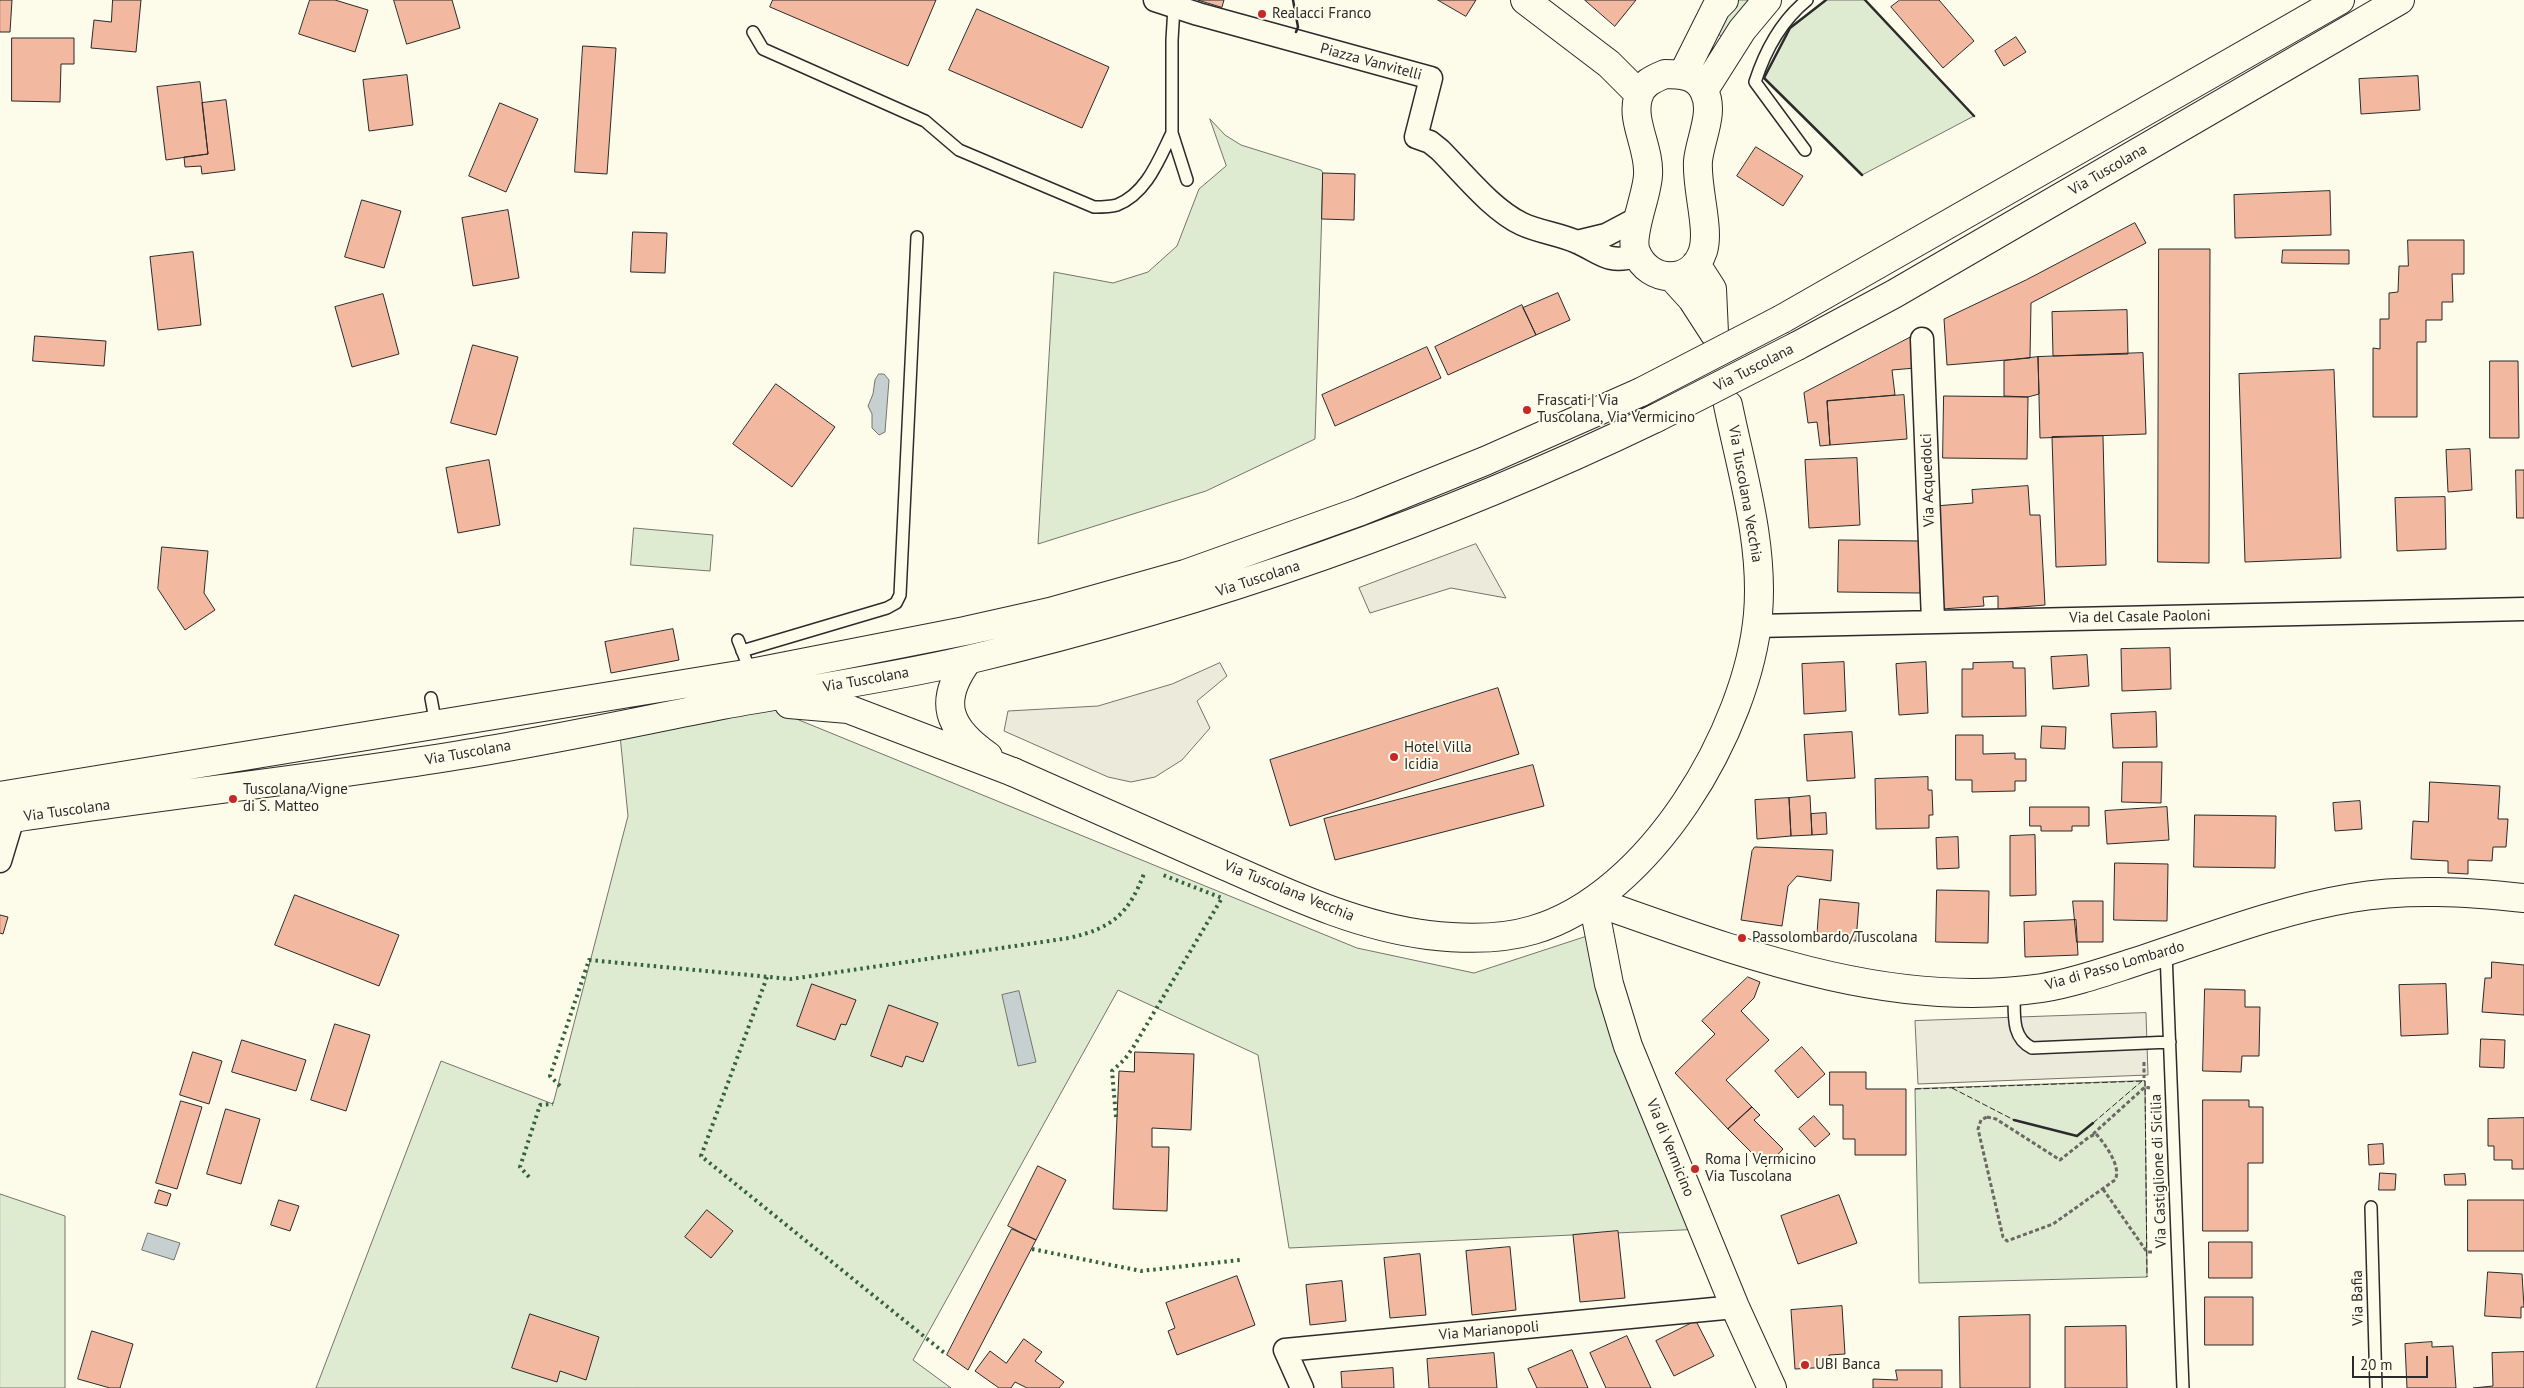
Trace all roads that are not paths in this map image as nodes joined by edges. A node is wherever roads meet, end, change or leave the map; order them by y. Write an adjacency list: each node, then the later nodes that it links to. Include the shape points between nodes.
1 (1525, 0): 11 (main road, via 1609,64)
2 (1724, 0): 9 (main road, via 1716,8)
3 (1767, 0): 10 (main road, via 1742,30)
4 (1808, 0): 13 (lane, via 1777,34 1763,57 1755,82)
5 (2340, 0): 26 (main road, Via Tuscolana, bridge, via 1782,319 1641,392 1485,461 1361,511 1178,576 1009,622)
6 (2400, 0): 27 (main road, Via Tuscolana, bridge, via 1894,294 1598,446 1408,526 1292,568 1168,608)
7 (1165, 4): 12 (lane, via 1172,40); 17 (street, Piazza Vanvitelli, via 1432,78 1416,137 1440,150 1502,212 1521,224)
8 (753, 32): 12 (lane, via 763,50 925,121 960,150 1094,207 1116,205 1134,195 1146,181)
9 (1683, 74): 10 (main road); 11 (main road, via 1665,74 1651,80)
10 (1704, 90): 19 (main road, via 1708,105 1697,178 1705,238 1704,250)
11 (1639, 94): 15 (main road, via 1636,114 1649,165)
12 (1172, 133): 14 (lane)
13 (1805, 150)
14 (1187, 180)
15 (1640, 217): 17 (street, via 1606,235); 18 (main road, via 1633,235)
16 (917, 237): 26 (lane, via 900,596 887,608)
17 (1577, 242): 18 (street, via 1597,254 1612,258 1623,260)
18 (1637, 256): 20 (main road, via 1653,273)
19 (1696, 264): 20 (main road); 20 (main road, via 1712,289 1714,333)
20 (1673, 278)
21 (1922, 339): 24 (street, Via Acquedolci)
22 (1728, 405): 25 (main road, Via Tuscolana Vecchia, via 1756,545)
23 (2524, 609): 24 (street, Via del Casale Paoloni)
24 (1933, 621): 25 (street, Via del Casale Paoloni)
25 (1756, 626): 35 (main road, Via Tuscolana Vecchia, via 1735,707 1700,781 1653,845)
26 (744, 655): 30 (main road, Via Tuscolana)
27 (968, 660): 29 (main road, Via Tuscolana); 31 (main road, via 951,690 951,718 969,741)
28 (431, 698): 30 (lane)
29 (750, 700): 31 (main road, via 848,709); 32 (main road, Via Tuscolana, via 461,755)
30 (436, 724): 32 (main road, Via Tuscolana)
31 (1013, 772): 35 (main road, Via Tuscolana Vecchia, via 1299,898 1390,928 1443,936 1507,935 1548,925)
32 (4, 812): 33 (street)
33 (0, 860)
34 (2524, 898): 36 (main road, Via di Passo Lombardo, via 2423,892 2352,898 2293,912)
35 (1593, 901): 37 (main road, Via di Passo Lombardo, via 1716,944 1826,975 1921,990); 40 (main road, Via di Vermicino, via 1609,984 1628,1046)
36 (2166, 952): 37 (main road, Via di Passo Lombardo, via 2066,982); 38 (lane, Via Castiglione di Sicilia)
37 (2014, 991): 38 (lane, via 2015,1027 2024,1044 2032,1048)
38 (2170, 1042): 43 (lane, Via Castiglione di Sicilia)
39 (2371, 1207): 44 (lane, Via Bafia)
40 (1735, 1307): 41 (street, Via Marianopoli, via 1285,1350); 42 (main road, Via di Vermicino)
41 (1302, 1388)
42 (1772, 1388)
43 (2183, 1388)
44 (2376, 1388)

